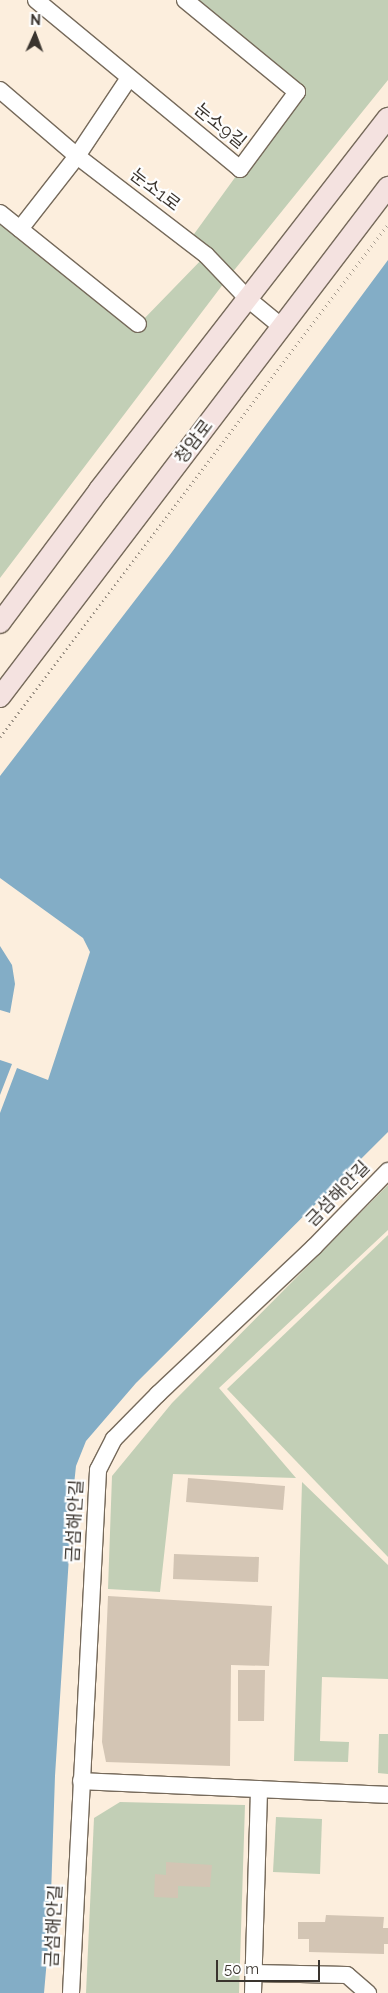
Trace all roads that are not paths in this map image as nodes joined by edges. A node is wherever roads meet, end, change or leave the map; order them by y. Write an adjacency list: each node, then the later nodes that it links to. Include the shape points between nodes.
1 (36, 0): 3 (street, 눈소9길)
2 (185, 0): 3 (street, 눈소9길, via 297,92 240,169)
3 (129, 78): 6 (street)
4 (0, 90): 6 (street, 눈소1로)
5 (388, 118): 10 (main road)
6 (77, 156): 9 (street); 10 (street, 눈소1로, via 194,245)
7 (388, 187): 12 (main road, 청암로)
8 (0, 213): 9 (street)
9 (20, 229): 11 (street)
10 (248, 298): 12 (street, 눈소1로); 13 (main road)
11 (138, 324)
12 (282, 327): 14 (main road, 청암로)
13 (0, 623)
14 (0, 696)
15 (388, 1171): 16 (street, 금섬해안길, via 314,1247 114,1438 98,1470)
16 (81, 1781): 17 (street); 20 (street, 금섬해안길)
17 (259, 1789): 18 (street); 19 (street)
18 (388, 1795)
19 (254, 1973): 21 (street); 22 (street, via 347,1975)
20 (71, 1993)
21 (253, 1993)
22 (368, 1993)

